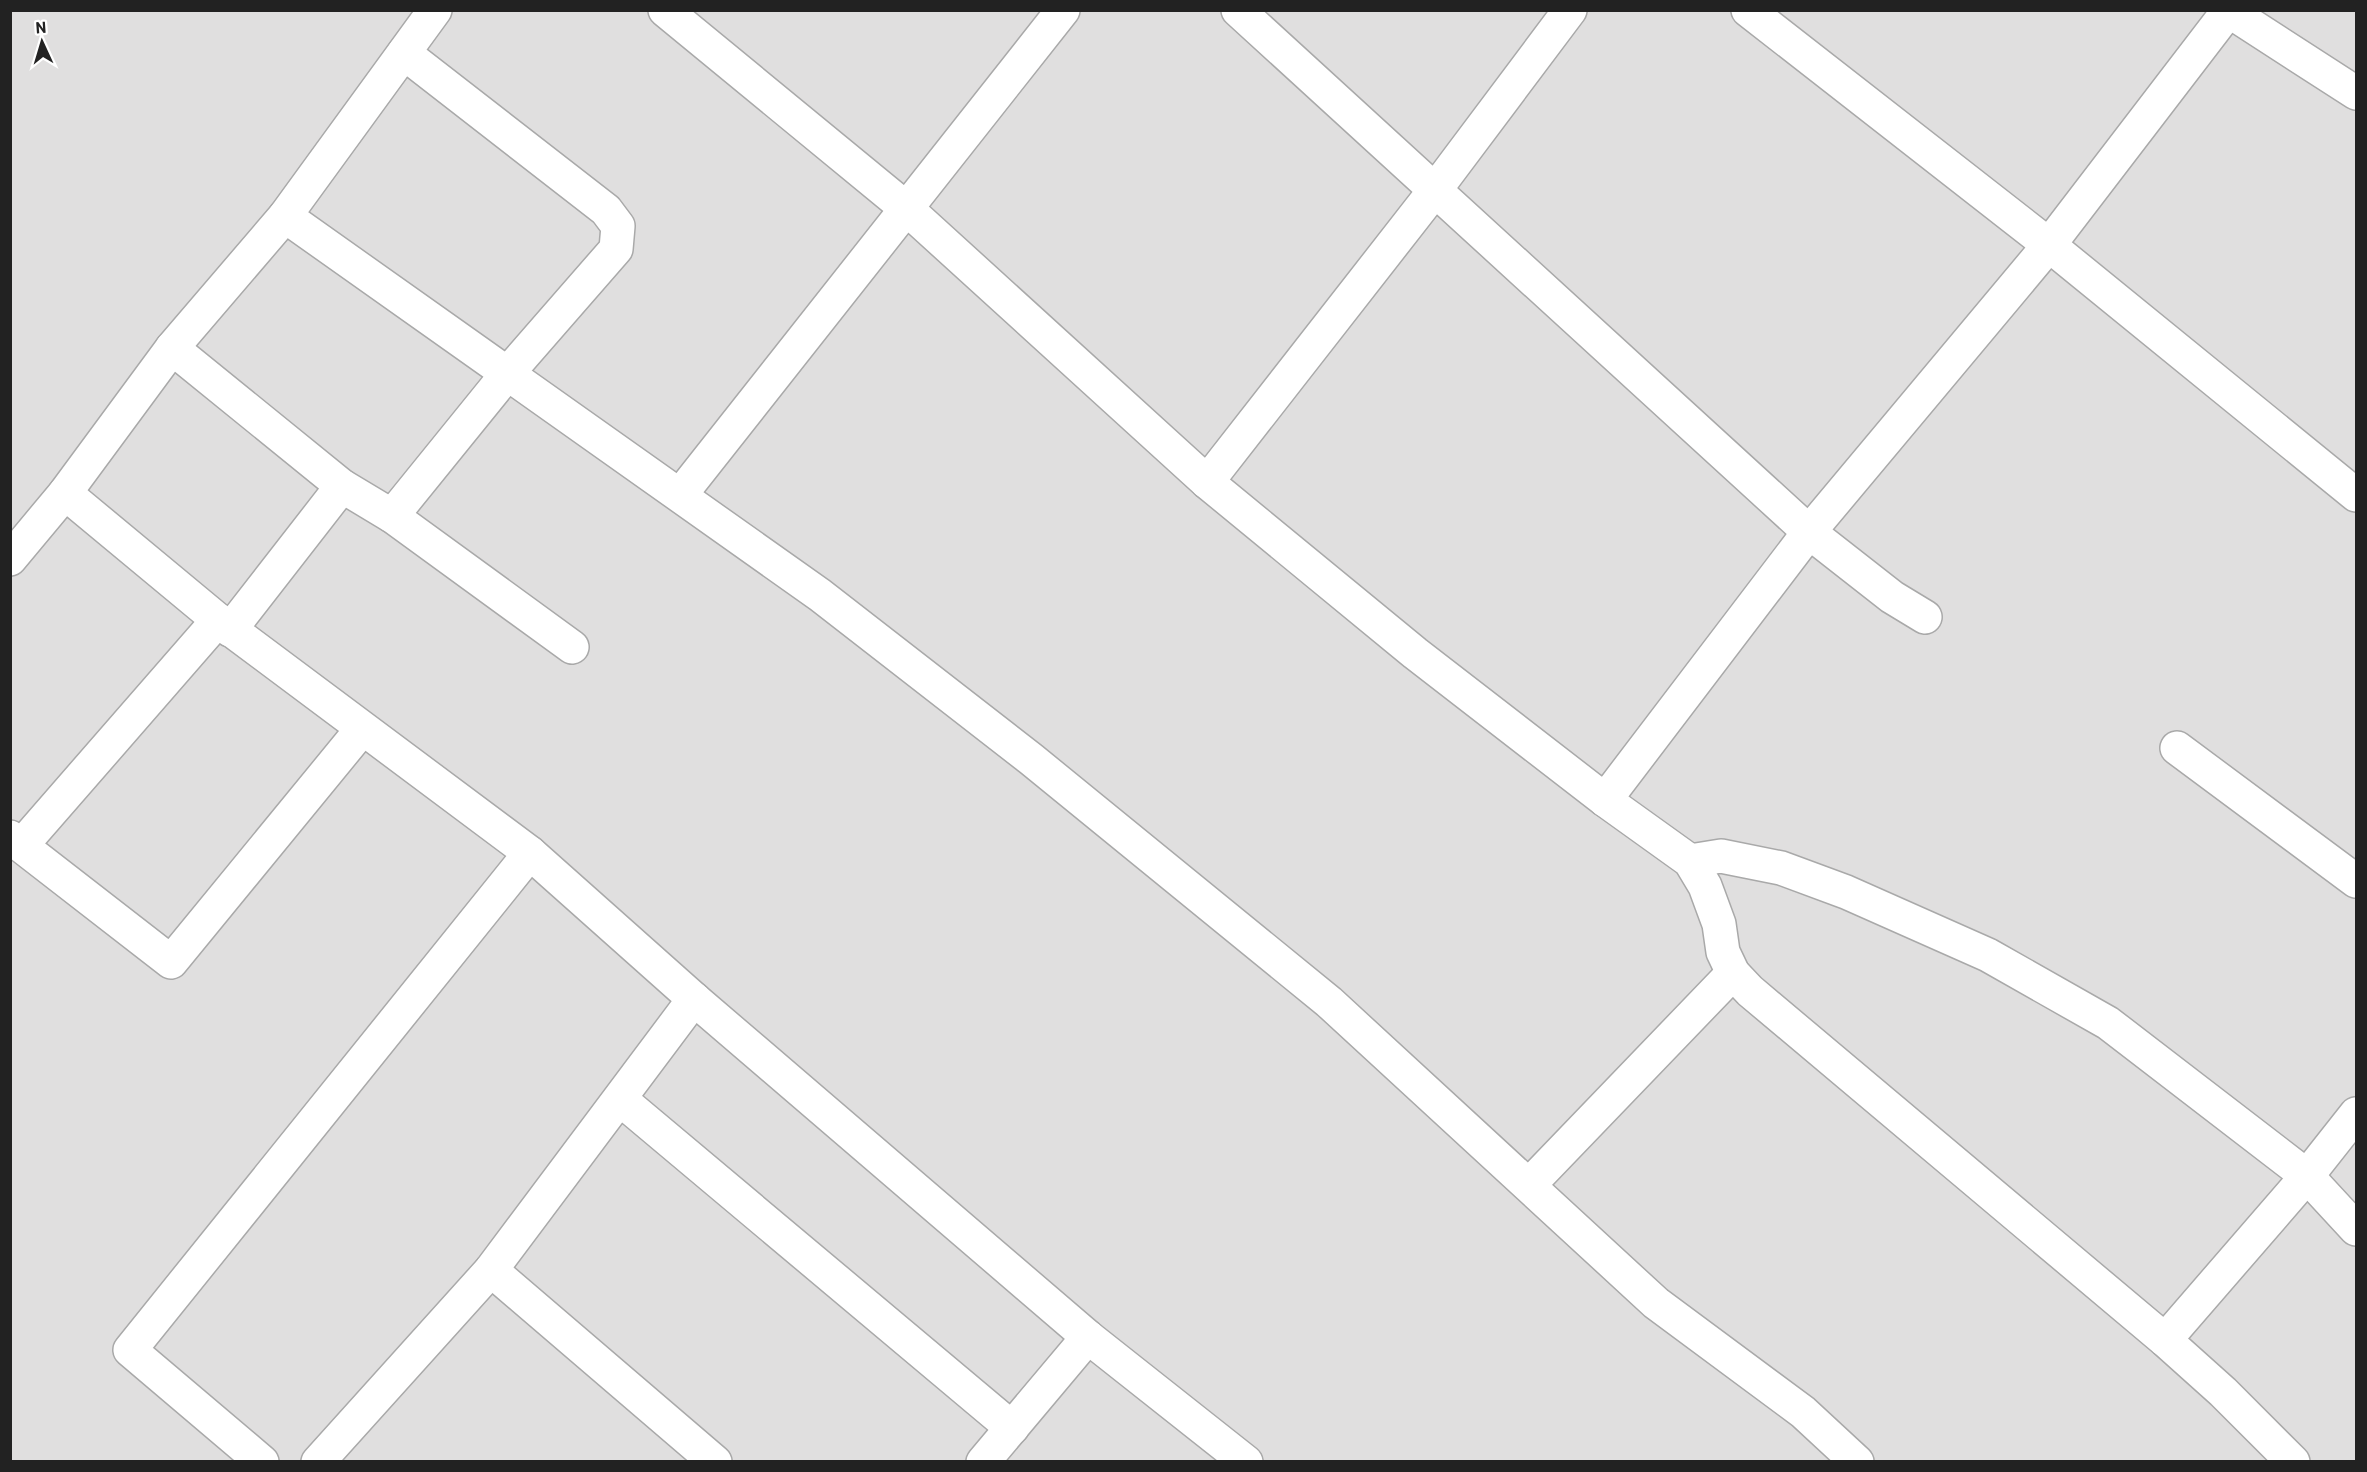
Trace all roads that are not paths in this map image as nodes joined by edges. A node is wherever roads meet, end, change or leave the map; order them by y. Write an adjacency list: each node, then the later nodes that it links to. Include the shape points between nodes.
1 (435, 10): 8 (street)
2 (665, 10): 11 (street)
3 (1063, 10): 11 (street)
4 (1238, 10): 10 (street)
5 (1570, 10): 10 (street)
6 (2229, 11): 9 (street); 13 (street)
7 (1764, 15): 13 (street)
8 (404, 53): 12 (street); 15 (street, via 606,210 618,226 616,249)
9 (2356, 93)
10 (1435, 190): 16 (street); 22 (street)
11 (907, 209): 16 (street); 19 (street)
12 (285, 216): 14 (street); 15 (street)
13 (2049, 245): 20 (street); 22 (street)
14 (172, 348): 17 (street); 18 (street)
15 (507, 374): 19 (street); 21 (street)
16 (1208, 482): 29 (street, via 1415,653)
17 (342, 486): 21 (street); 25 (street)
18 (65, 492): 23 (street); 25 (street)
19 (681, 494): 39 (street, via 820,595 1173,873 1329,1002)
20 (2356, 495)
21 (392, 516): 26 (street)
22 (1809, 532): 24 (street, via 1892,597); 29 (street)
23 (10, 559)
24 (1925, 617)
25 (224, 625): 27 (street); 30 (street)
26 (572, 646)
27 (362, 729): 30 (street, via 171,962); 31 (street)
28 (2177, 748): 33 (street)
29 (1605, 800): 32 (street)
30 (16, 841)
31 (530, 853): 35 (street); 46 (street, via 130,1350)
32 (1690, 861): 34 (street, via 1705,886 1719,924 1723,952); 38 (street, via 1722,856 1781,868 1846,892 1988,955 2108,1023)
33 (2356, 881)
34 (1733, 973): 39 (street); 43 (street)
35 (694, 999): 36 (street); 42 (street)
36 (620, 1099): 41 (street); 44 (street)
37 (2356, 1114): 38 (street)
38 (2307, 1176): 40 (street); 43 (street)
39 (1528, 1185): 50 (street, via 1656,1303 1803,1412)
40 (2356, 1229)
41 (491, 1270): 45 (street); 47 (street)
42 (1088, 1337): 44 (street); 49 (street)
43 (2165, 1340): 51 (street)
44 (1012, 1428): 48 (street)
45 (332, 1457)
46 (262, 1461)
47 (715, 1461)
48 (983, 1461)
49 (1246, 1461)
50 (1857, 1461)
51 (2293, 1461)

